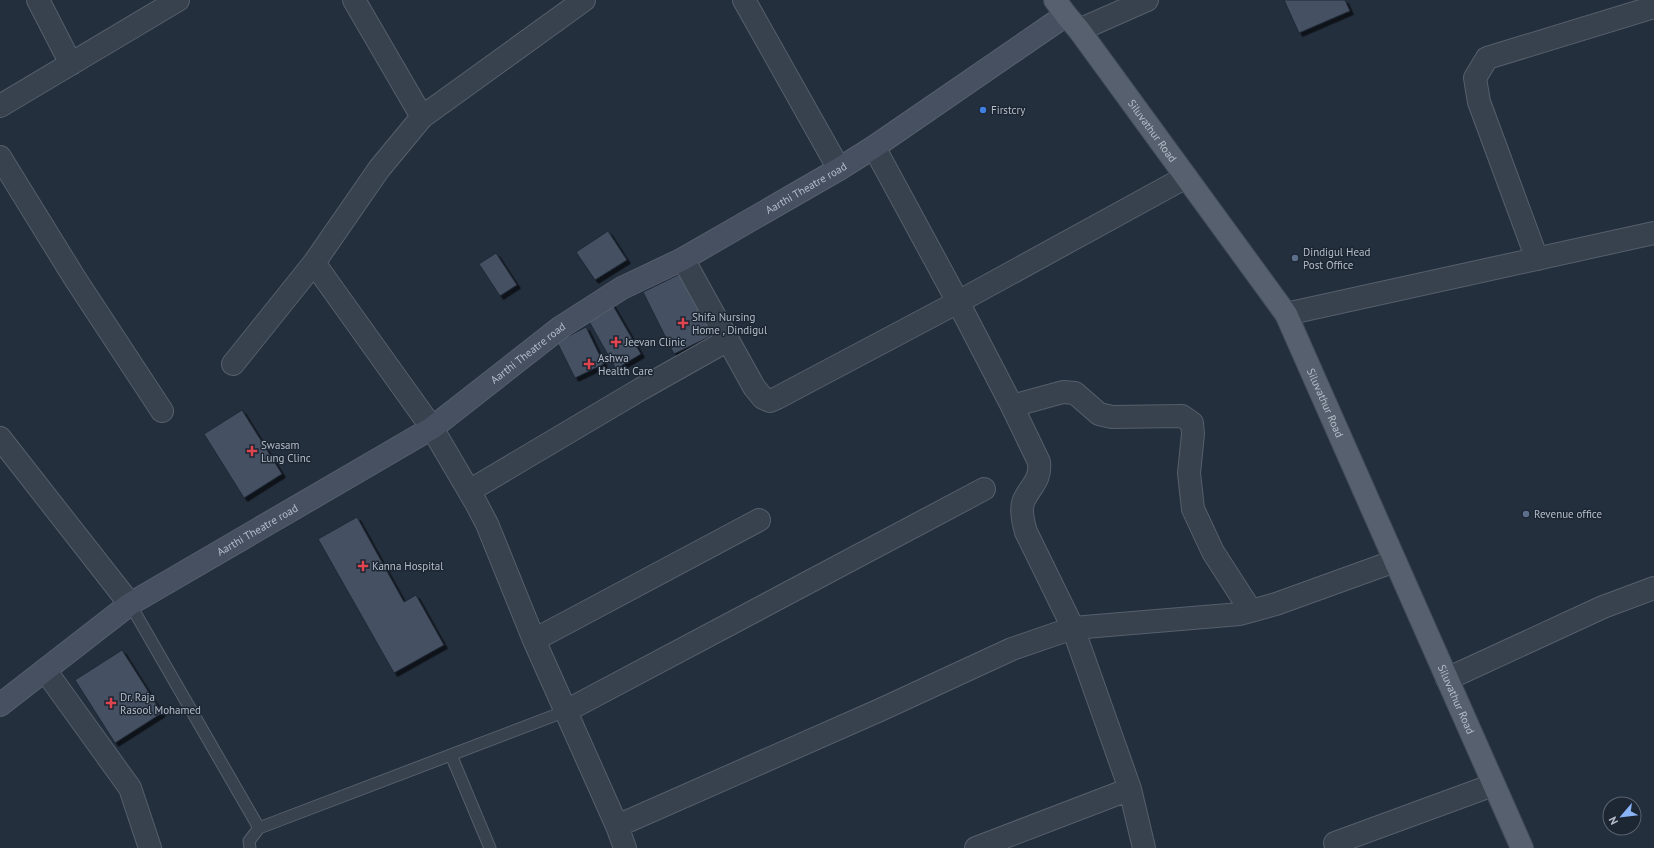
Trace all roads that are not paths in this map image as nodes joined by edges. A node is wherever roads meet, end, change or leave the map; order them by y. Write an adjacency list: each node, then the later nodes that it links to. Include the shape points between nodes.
1 (38, 0): 9 (street)
2 (178, 0): 9 (street)
3 (354, 0): 11 (street)
4 (584, 0): 11 (street)
5 (744, 0): 14 (street)
6 (1147, 0): 8 (street)
7 (1654, 7): 18 (street, via 1488,58 1475,78 1479,102)
8 (1067, 15): 12 (main road, Aarthi Theatre road); 15 (main road, Siluvathur Road)
9 (71, 64): 10 (street)
10 (0, 106)
11 (422, 117): 19 (street, via 378,168)
12 (874, 147): 14 (main road, Aarthi Theatre road); 20 (street)
13 (0, 157): 25 (street, via 74,277)
14 (839, 169): 17 (main road, Aarthi Theatre road)
15 (1186, 177): 20 (street); 21 (main road, Siluvathur Road)
16 (1654, 233): 18 (street)
17 (682, 259): 22 (street); 26 (main road, Aarthi Theatre road, via 622,288 561,327)
18 (1537, 259): 21 (street)
19 (314, 263): 23 (street); 26 (street)
20 (958, 302): 22 (street, via 770,401 763,398 754,387); 24 (street)
21 (1286, 314): 31 (main road, Siluvathur Road)
22 (728, 340): 29 (street)
23 (233, 364)
24 (1012, 406): 34 (street, via 1063,392 1075,393 1099,414 1112,417 1182,416 1192,422 1194,434 1189,473 1193,510 1213,552); 35 (street, via 1039,462 1037,480 1024,501 1022,517 1026,532)
25 (162, 411)
26 (432, 428): 29 (street); 33 (main road, Aarthi Theatre road)
27 (0, 438): 33 (street)
28 (984, 490): 40 (street)
29 (469, 491): 36 (street, via 487,524)
30 (759, 520): 36 (street)
31 (1395, 561): 34 (street); 38 (main road, Siluvathur Road)
32 (1654, 588): 38 (street, via 1603,607)
33 (130, 604): 37 (main road, Aarthi Theatre road); 45 (lane)
34 (1251, 611): 35 (street)
35 (1073, 628): 43 (street); 44 (street, via 1012,649 852,723)
36 (534, 640): 40 (street)
37 (45, 670): 39 (main road, Aarthi Theatre road); 47 (street, via 130,788)
38 (1447, 679): 42 (main road, Siluvathur Road)
39 (0, 705)
40 (566, 711): 41 (lane); 44 (street)
41 (451, 755): 45 (lane); 49 (lane)
42 (1493, 785): 46 (street); 53 (main road, Siluvathur Road)
43 (1130, 789): 51 (street); 52 (street)
44 (617, 826): 50 (street)
45 (259, 828): 48 (lane, via 249,841)
46 (1335, 843)
47 (150, 848)
48 (250, 848)
49 (490, 848)
50 (624, 848)
51 (976, 848)
52 (1144, 848)
53 (1522, 848)

